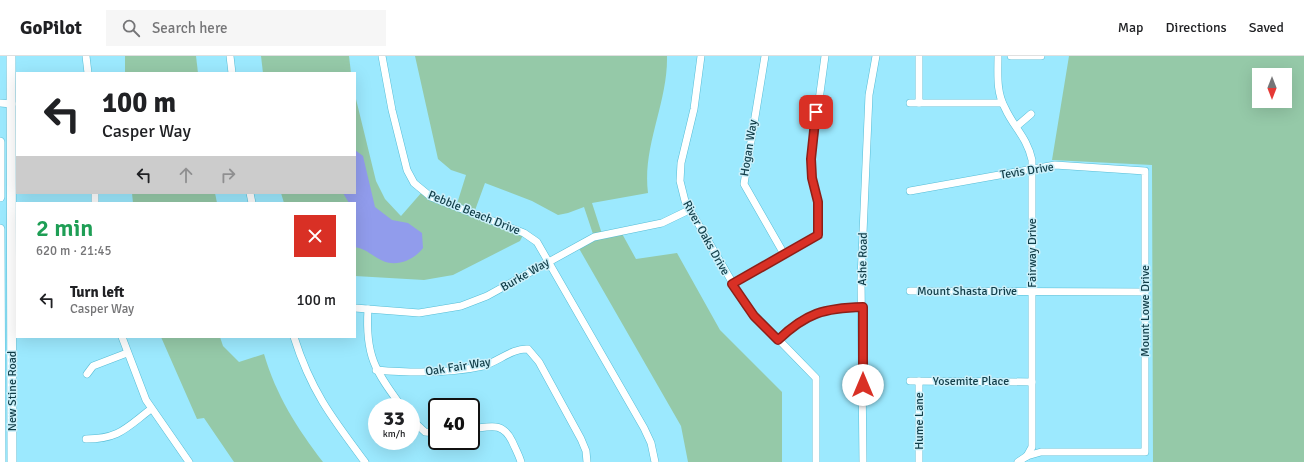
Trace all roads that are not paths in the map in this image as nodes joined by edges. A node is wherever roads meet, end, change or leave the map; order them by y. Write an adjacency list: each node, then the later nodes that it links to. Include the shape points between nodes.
1 (11, 56): 19 (main road, New Stine Road)
2 (86, 56): 13 (street)
3 (230, 56): 14 (street)
4 (382, 56): 31 (street, Pebble Beach Drive, via 407,170 414,183 431,197 524,233 537,242)
5 (700, 56): 28 (street, River Oaks Drive, via 698,89 680,171 682,192)
6 (765, 56): 30 (street, Hogan Way, via 744,184)
7 (825, 56): 30 (street, via 811,159 812,178 818,202 818,235)
8 (876, 56): 36 (street, Ashe Road, via 869,95 861,279)
9 (919, 56): 17 (street)
10 (998, 56): 18 (street, Fairway Drive, via 998,84)
11 (1011, 56): 12 (street)
12 (1041, 56)
13 (88, 72)
14 (232, 72)
15 (0, 103): 19 (street)
16 (910, 103): 17 (street)
17 (919, 103): 18 (street)
18 (1002, 103): 21 (street, Fairway Drive)
19 (12, 104): 25 (main road, New Stine Road)
20 (1031, 114): 21 (street)
21 (1017, 126): 23 (street, Fairway Drive, via 1027,144)
22 (0, 142): 27 (main road)
23 (1032, 169): 24 (street, Tevis Drive, via 1055,165); 26 (street, Tevis Drive); 34 (street, Fairway Drive)
24 (1145, 171): 35 (street, Mount Lowe Drive)
25 (14, 182): 54 (main road, New Stine Road)
26 (910, 191)
27 (0, 197)
28 (689, 210): 31 (street, Burke Way, via 662,223 594,237); 32 (street, River Oaks Drive)
29 (0, 229): 53 (main road, New Stine Road)
30 (784, 254): 32 (street)
31 (549, 261): 38 (street, Burke Way, via 491,294 461,306 419,313); 59 (street, Pebble Beach Drive, via 644,428 651,443)
32 (732, 284): 41 (street, River Oaks Drive, via 754,316)
33 (910, 291): 34 (street, Mount Shasta Drive)
34 (1032, 292): 35 (street, Mount Shasta Drive); 47 (street, Fairway Drive)
35 (1145, 292): 52 (street, Mount Lowe Drive, via 1145,452 1048,451)
36 (863, 307): 41 (street, via 817,312 798,322); 61 (street, Ashe Road)
37 (356, 308): 38 (street, Burke Way)
38 (368, 309): 43 (street, via 367,338)
39 (122, 338): 42 (street)
40 (294, 338): 56 (street, via 306,373 321,402)
41 (778, 340): 60 (street, River Oaks Drive, via 816,378)
42 (127, 353): 44 (street, via 93,366); 49 (street)
43 (376, 370): 48 (street); 58 (street, Oak Fair Way, via 422,373 471,368 492,363 517,350 528,349 539,362 582,439)
44 (87, 374)
45 (910, 381): 46 (street, Yosemite Place)
46 (919, 381): 47 (street, Yosemite Place); 62 (street, Hume Lane)
47 (1032, 382): 52 (street, Fairway Drive, via 1032,447)
48 (396, 398)
49 (151, 409): 51 (street, via 114,436); 55 (street)
50 (480, 428): 57 (street, via 493,426 507,431)
51 (86, 439)
52 (1026, 456): 63 (street)
53 (1, 462)
54 (12, 462)
55 (188, 462)
56 (365, 462)
57 (521, 462)
58 (587, 462)
59 (655, 462)
60 (816, 462)
61 (863, 462)
62 (919, 462)
63 (1018, 462)

